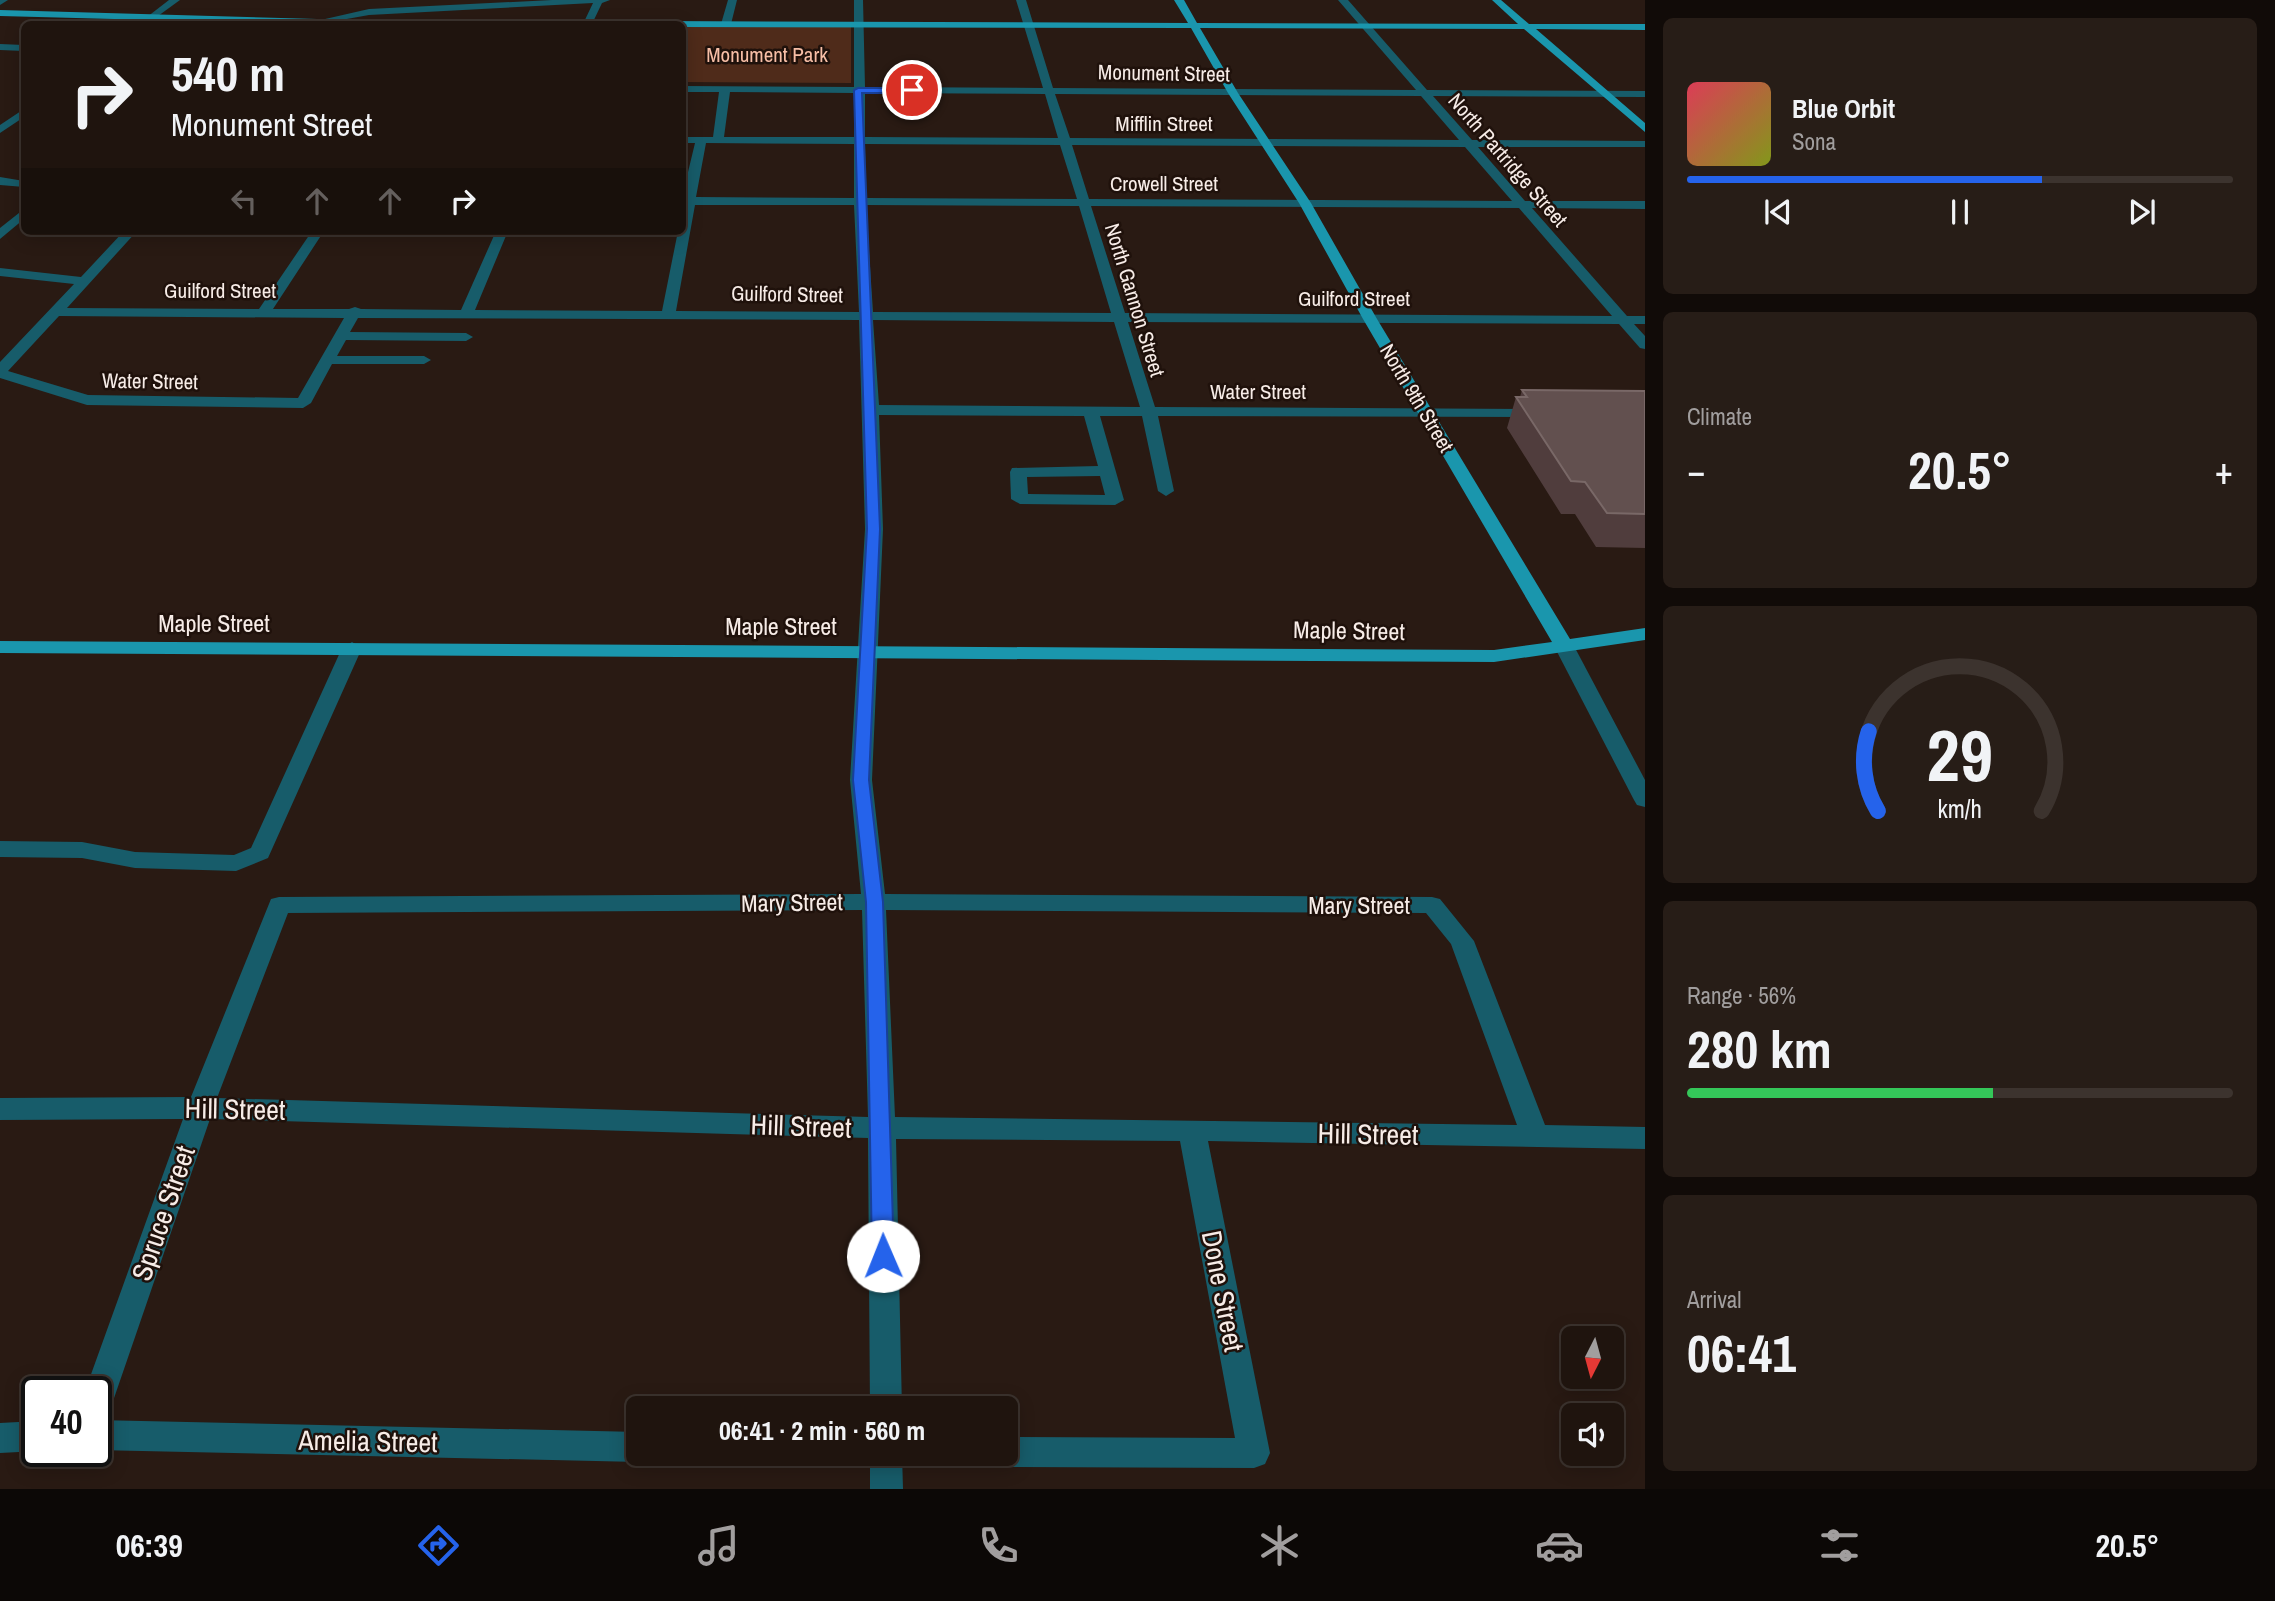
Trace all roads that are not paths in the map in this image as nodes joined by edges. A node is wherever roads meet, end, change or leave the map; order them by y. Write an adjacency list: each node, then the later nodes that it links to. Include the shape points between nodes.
1 (175, 0): 12 (street)
2 (599, 0): 3 (street); 16 (street, via 369,12); 17 (street)
3 (606, 0)
4 (733, 0): 20 (street)
5 (859, 0): 18 (street)
6 (1021, 0): 21 (street, North Gannon Street)
7 (1180, 0): 22 (main road, North 9th Street)
8 (1343, 0): 23 (street, North Partridge Street)
9 (1496, 0): 24 (main road)
10 (324, 8): 15 (street)
11 (0, 13): 12 (main road)
12 (153, 17): 13 (street); 14 (main road)
13 (147, 21)
14 (262, 21)
15 (316, 21)
16 (326, 21)
17 (590, 21)
18 (858, 23): 20 (main road); 21 (main road); 32 (street)
19 (686, 24): 20 (main road)
20 (726, 24)
21 (1029, 24): 22 (main road); 33 (street, North Gannon Street)
22 (1193, 25): 23 (main road); 34 (main road, North 9th Street)
23 (1365, 25): 24 (main road); 35 (street, North Partridge Street)
24 (1527, 27): 25 (main road); 36 (main road)
25 (1645, 27)
26 (0, 47): 27 (street)
27 (13, 47): 28 (street); 29 (street)
28 (21, 48)
29 (0, 55)
30 (686, 89): 31 (street, Monument Street)
31 (725, 90): 32 (street, Monument Street); 44 (street)
32 (858, 90): 33 (street, Monument Street); 45 (street)
33 (1050, 91): 34 (street, Monument Street); 46 (street, North Gannon Street)
34 (1233, 93): 35 (street, Monument Street); 47 (main road, North 9th Street)
35 (1424, 93): 36 (street, Monument Street); 48 (street, North Partridge Street)
36 (1605, 94): 37 (street, Monument Street); 40 (main road)
37 (1645, 94)
38 (20, 115): 39 (street); 41 (street)
39 (0, 118)
40 (1645, 129)
41 (0, 130)
42 (686, 140): 43 (street, Mifflin Street)
43 (701, 140): 44 (street, Mifflin Street); 52 (street)
44 (718, 140): 45 (street, Mifflin Street)
45 (861, 141): 46 (street, Mifflin Street); 53 (street)
46 (1066, 142): 47 (street, Mifflin Street); 54 (street, North Gannon Street)
47 (1266, 143): 48 (street, Mifflin Street); 55 (main road, North 9th Street)
48 (1468, 143): 49 (street, Mifflin Street); 56 (street, North Partridge Street)
49 (1645, 144)
50 (0, 181): 51 (street)
51 (21, 184)
52 (686, 201): 53 (street, Crowell Street)
53 (860, 201): 54 (street, Crowell Street); 71 (street)
54 (1084, 202): 55 (street, Crowell Street); 72 (street, North Gannon Street)
55 (1305, 203): 56 (street, Crowell Street); 73 (main road, North 9th Street)
56 (1522, 205): 57 (street, Crowell Street); 74 (street, North Partridge Street)
57 (1645, 205)
58 (21, 216): 59 (street)
59 (0, 235)
60 (127, 235): 65 (street)
61 (315, 235): 66 (street)
62 (500, 235): 69 (street)
63 (681, 235): 70 (street)
64 (0, 272): 65 (street)
65 (82, 281): 67 (street)
66 (265, 311): 67 (street, Guilford Street); 68 (street, Guilford Street)
67 (55, 312): 81 (street)
68 (355, 312): 69 (street, Guilford Street); 76 (street)
69 (467, 312): 70 (street, Guilford Street)
70 (669, 313): 71 (street, Guilford Street)
71 (865, 316): 72 (street, Guilford Street); 82 (street)
72 (1120, 317): 73 (street, Guilford Street); 84 (street, North Gannon Street)
73 (1370, 319): 74 (street, Guilford Street); 85 (main road, North 9th Street)
74 (1623, 320): 75 (street, Guilford Street); 78 (street, North Partridge Street)
75 (1645, 320)
76 (341, 336): 77 (street); 79 (street)
77 (466, 337)
78 (1645, 345)
79 (327, 360): 80 (street); 81 (street, Water Street, via 303,403 87,400)
80 (424, 360)
81 (0, 372)
82 (871, 410): 83 (street, Water Street); 93 (street, via 874,529)
83 (1091, 411): 84 (street, Water Street); 87 (street)
84 (1149, 412): 85 (street, Water Street); 88 (street, North Gannon Street)
85 (1426, 414): 86 (street, Water Street); 90 (main road, North 9th Street)
86 (1549, 414)
87 (1108, 471): 87 (street, via 1018,472 1020,499 1115,500)
88 (1166, 491)
89 (1645, 634): 90 (main road, Maple Street)
90 (1564, 646): 93 (main road, Maple Street, via 1494,656); 94 (street, North 9th Street)
91 (0, 647): 92 (main road, Maple Street)
92 (352, 648): 93 (main road, Maple Street); 95 (street, via 260,853 223,863 135,860 82,850)
93 (866, 651): 96 (street, via 861,780)
94 (1645, 800)
95 (0, 849)
96 (874, 902): 97 (street, Mary Street); 100 (street); 102 (street, Mary Street, via 1432,905 1462,941)
97 (279, 905): 98 (street, Spruce Street)
98 (200, 1108): 99 (street, Hill Street); 100 (street, Hill Street); 104 (street, Spruce Street)
99 (0, 1109)
100 (882, 1128): 101 (street, Hill Street); 105 (street)
101 (1192, 1129): 102 (street, Hill Street); 110 (street, Done Street, via 1254,1453)
102 (1536, 1138): 103 (street, Hill Street)
103 (1645, 1138)
104 (106, 1376)
105 (886, 1396)
106 (112, 1435): 109 (street, Amelia Street)
107 (21, 1437): 108 (street)
108 (0, 1438)
109 (626, 1447)
110 (1018, 1452)
111 (886, 1466): 112 (street)
112 (887, 1489)

